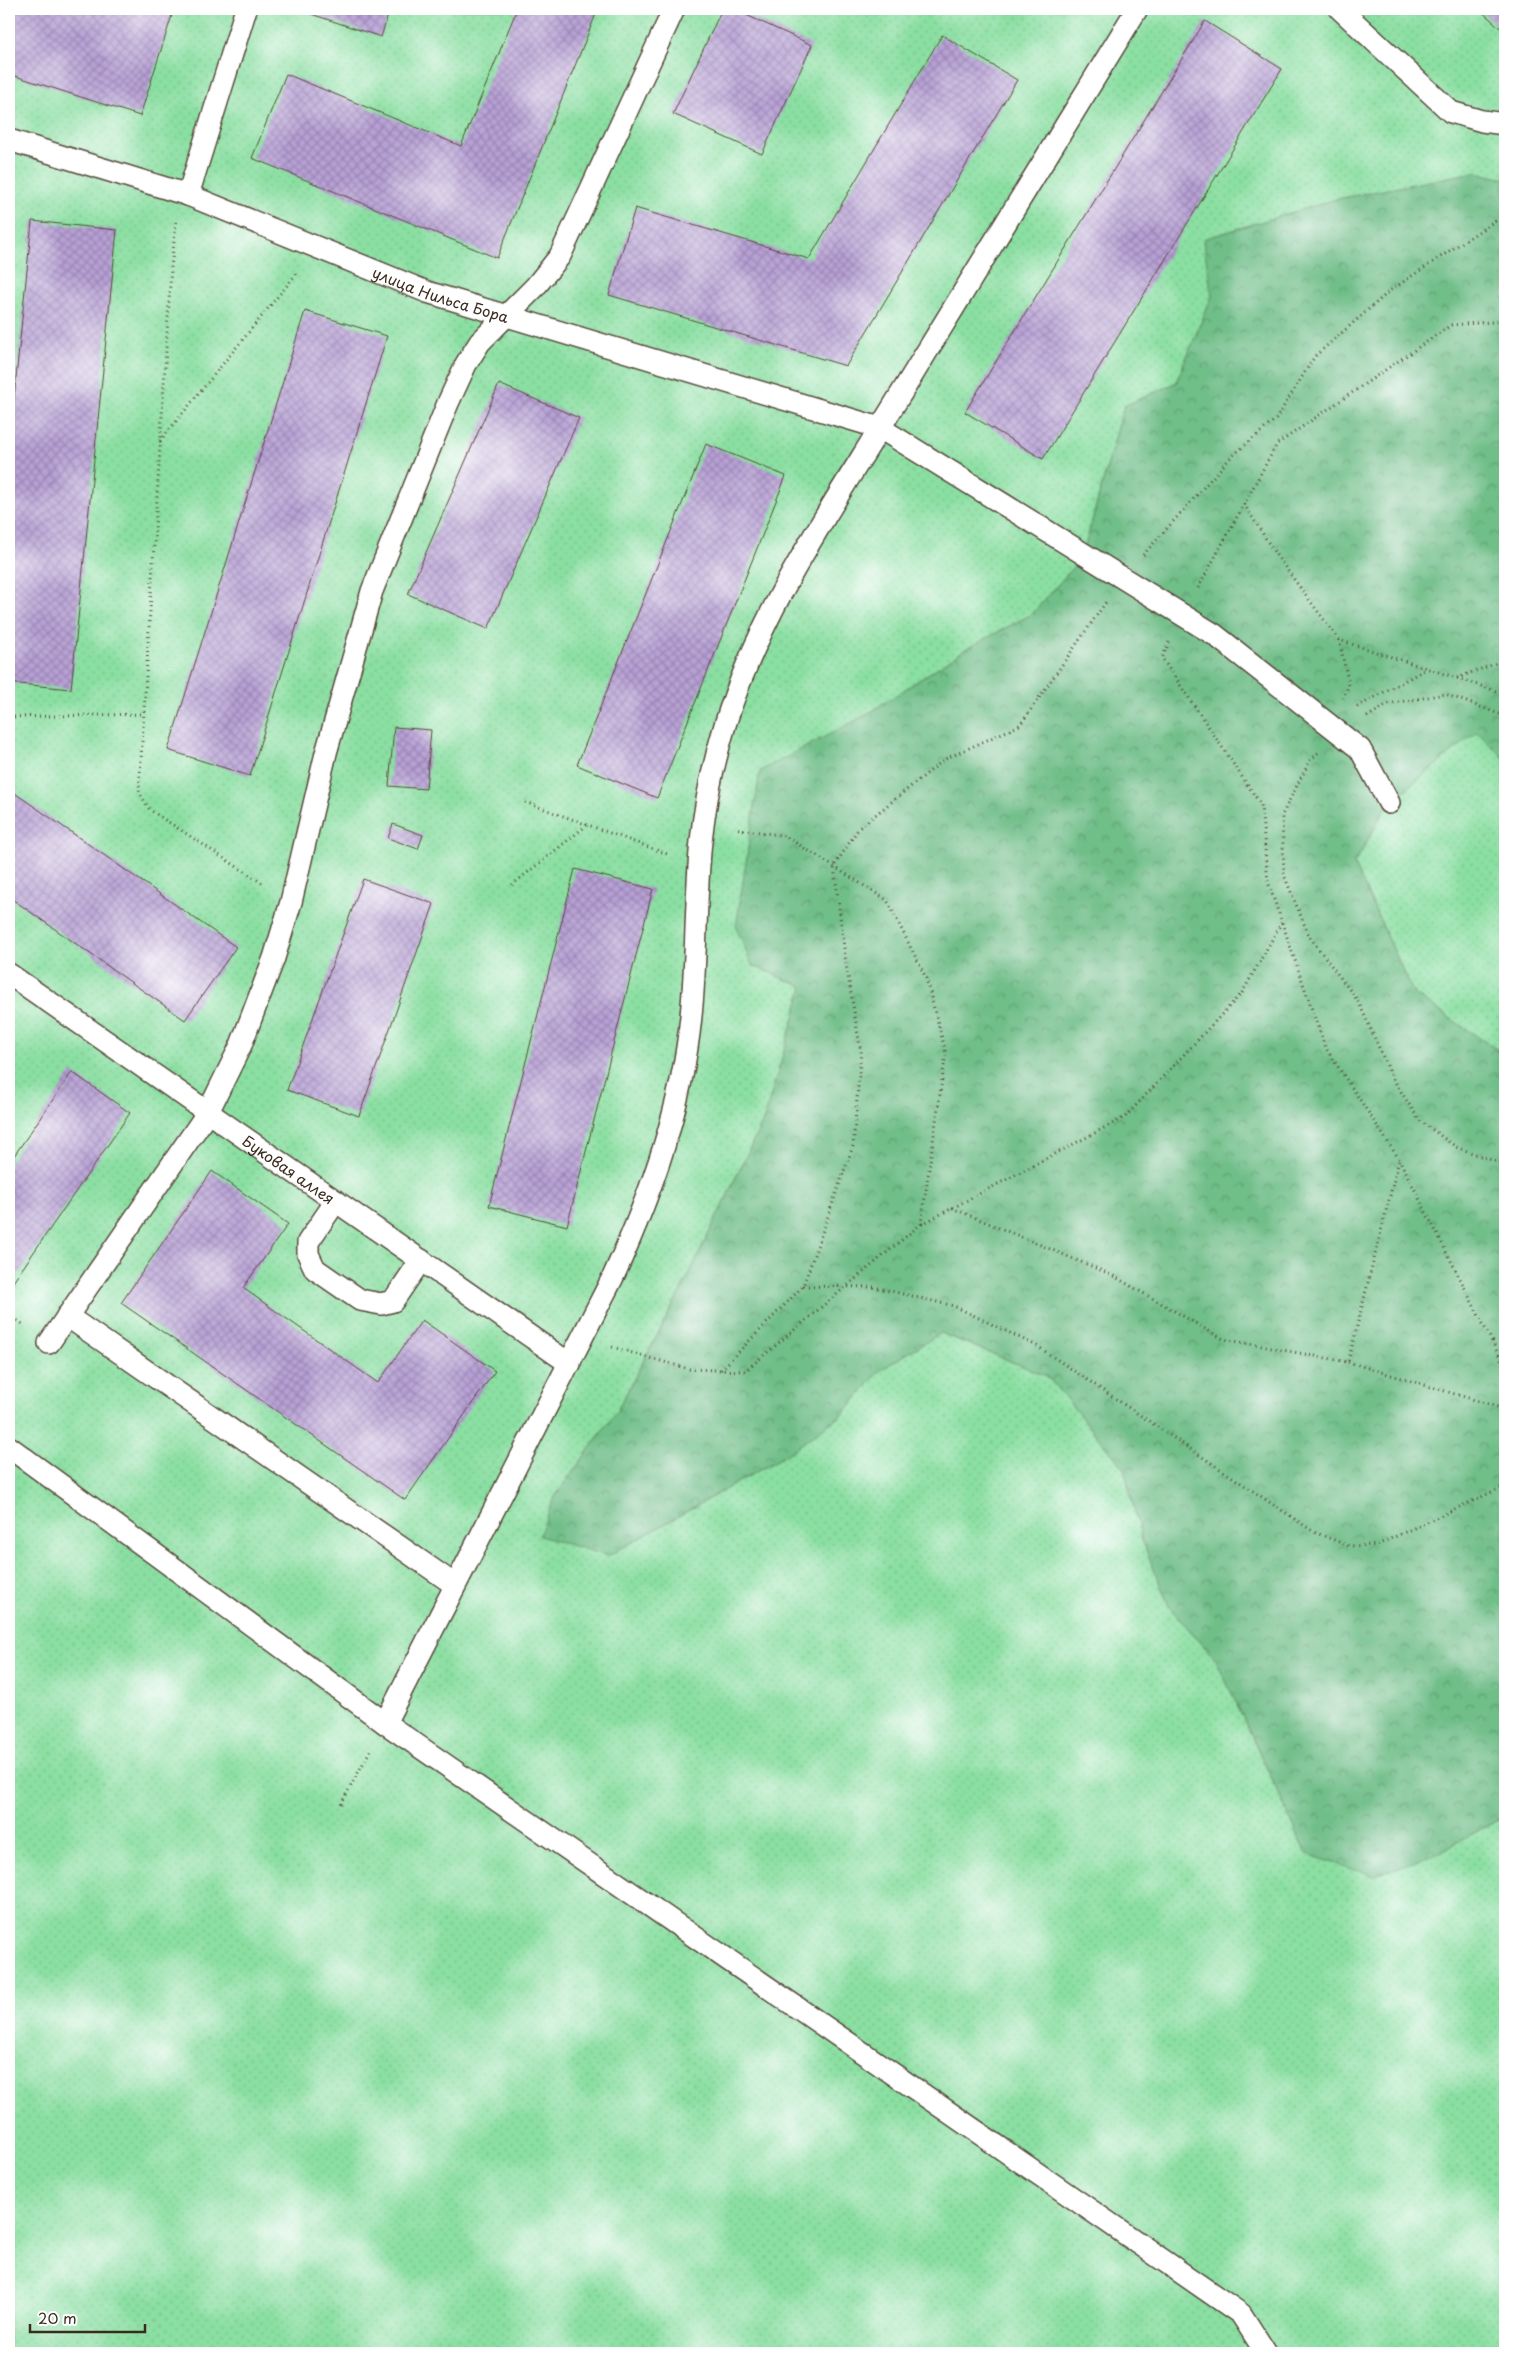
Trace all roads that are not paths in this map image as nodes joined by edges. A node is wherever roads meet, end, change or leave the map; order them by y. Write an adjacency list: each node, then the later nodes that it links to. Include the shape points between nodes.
1 (246, 9): 7 (lane)
2 (674, 9): 8 (lane, via 560,256)
3 (1136, 9): 9 (lane)
4 (1340, 9): 5 (lane, via 1451,112)
5 (1505, 124)
6 (10, 142): 7 (lane, улица Нильса Бора)
7 (184, 194): 8 (lane, улица Нильса Бора, via 414,287)
8 (507, 316): 9 (lane, улица Нильса Бора); 12 (lane, via 480,342 466,364 372,591 326,753 291,902 259,1002)
9 (880, 428): 10 (lane, улица Нильса Бора, via 1215,635 1360,749); 17 (lane, via 761,631 725,726 703,824 691,1017 669,1131 635,1228)
10 (1389, 803)
11 (9, 974): 12 (lane, Буковая аллея)
12 (208, 1112): 13 (lane, Буковая аллея); 15 (lane)
13 (336, 1201): 14 (lane, Буковая аллея); 14 (lane, via 308,1242 308,1254 315,1269 360,1300 381,1304 393,1301)
14 (421, 1260): 17 (lane, Буковая аллея)
15 (67, 1316): 16 (lane); 19 (lane)
16 (48, 1343)
17 (570, 1364): 19 (lane)
18 (9, 1447): 20 (lane)
19 (455, 1585): 20 (lane)
20 (385, 1722): 21 (lane, via 1241,2314)
21 (1266, 2353)

